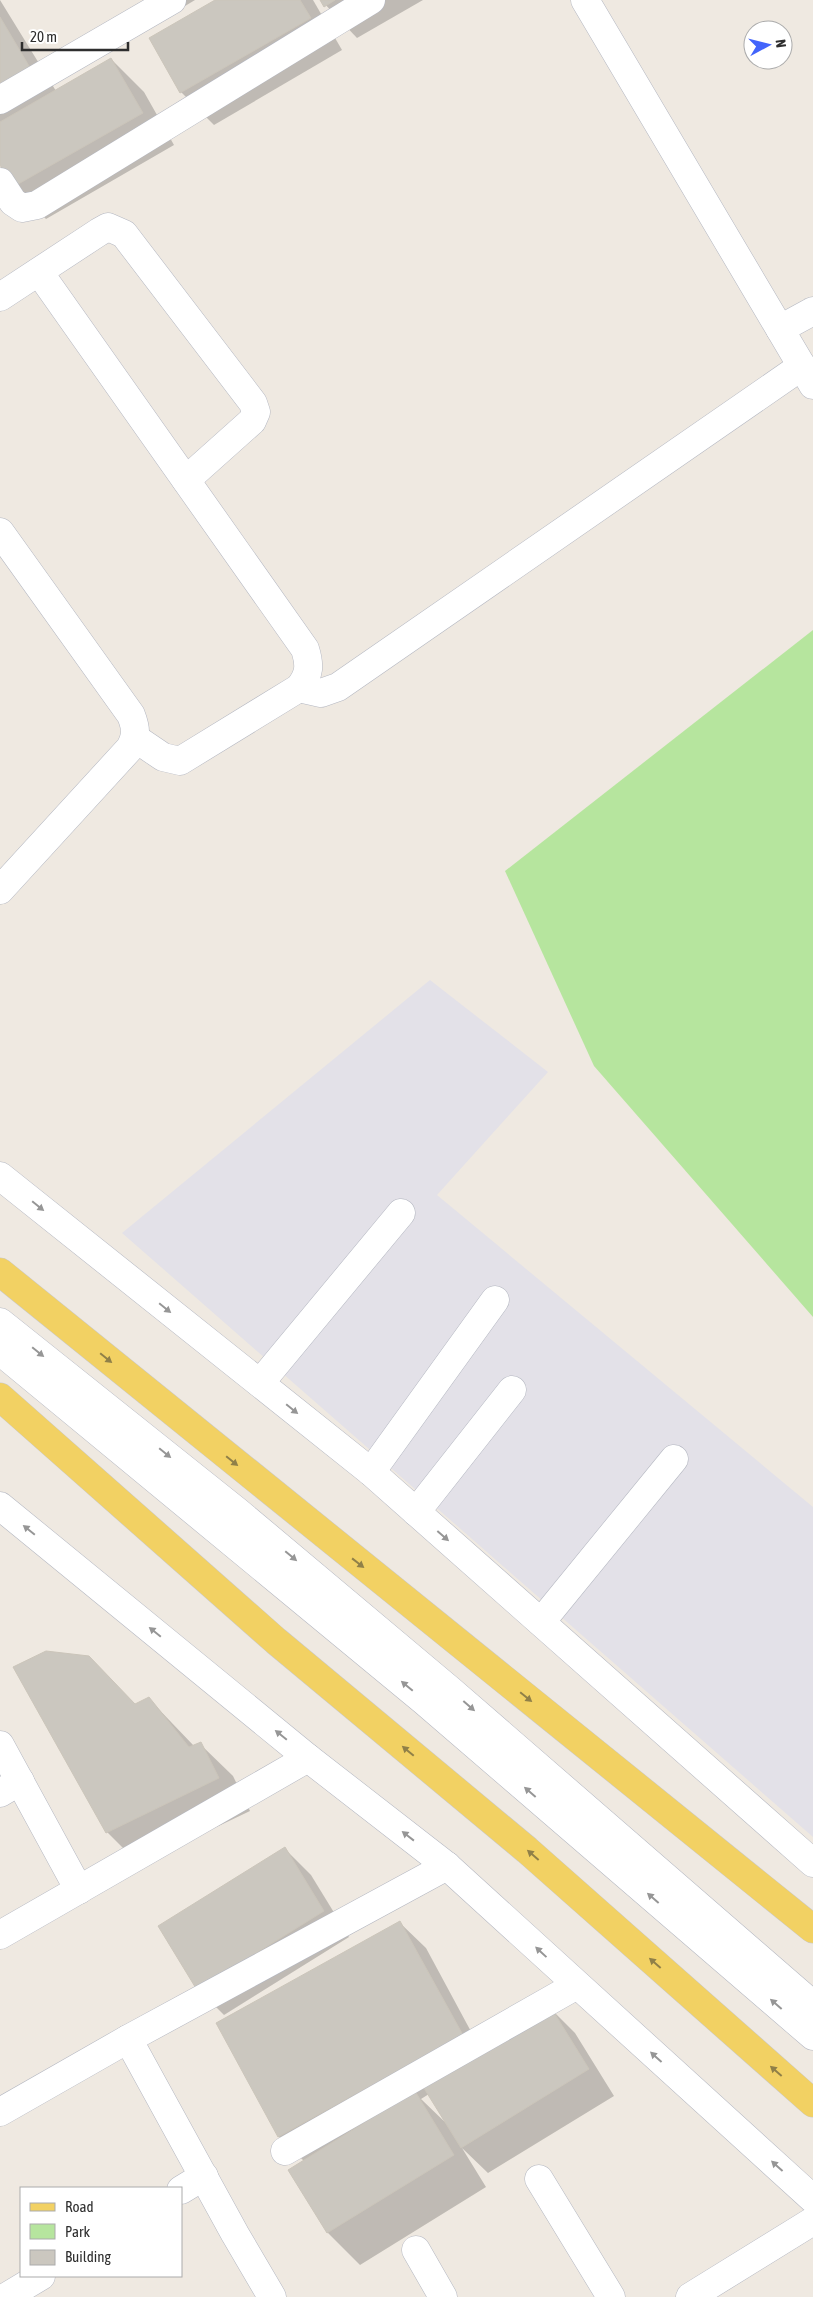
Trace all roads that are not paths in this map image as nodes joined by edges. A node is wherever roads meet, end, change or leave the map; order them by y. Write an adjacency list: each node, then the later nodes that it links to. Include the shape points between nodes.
1 (172, 0): 4 (street)
2 (371, 0): 6 (street, via 37,206 22,208 13,202)
3 (585, 0): 10 (street)
4 (143, 7): 5 (street)
5 (0, 100)
6 (0, 182)
7 (39, 272): 8 (street); 12 (street); 12 (street, via 108,227 124,234 253,403 256,412 252,421)
8 (0, 297)
9 (813, 311): 10 (street)
10 (780, 329): 11 (street)
11 (808, 376): 14 (street, via 338,687 321,692)
12 (186, 480): 14 (street, via 305,648 310,663 308,676)
13 (0, 532): 15 (street, via 131,715 136,727)
14 (299, 688): 15 (street, via 180,761 163,757)
15 (135, 738): 16 (street, via 130,748)
16 (0, 890)
17 (0, 1176): 23 (street, one-way to 23)
18 (401, 1212): 23 (street)
19 (0, 1272): 37 (main road, one-way to 37)
20 (495, 1300): 27 (street)
21 (0, 1322): 40 (street, one-way to 40, via 298,1562)
22 (0, 1351): 41 (street, one-way to 22, via 424,1700)
23 (260, 1384): 27 (street, one-way to 27)
24 (512, 1390): 29 (street)
25 (0, 1397): 43 (main road, one-way to 25, via 528,1850 276,1641)
26 (674, 1458): 30 (street)
27 (371, 1472): 29 (street)
28 (0, 1506): 32 (street, one-way to 28)
29 (416, 1512): 30 (street, one-way to 30)
30 (542, 1622): 34 (street)
31 (0, 1745): 33 (street)
32 (308, 1758): 35 (street, one-way to 32); 36 (street)
33 (10, 1787): 36 (street)
34 (813, 1863)
35 (446, 1866): 39 (street, one-way to 35); 42 (street)
36 (79, 1890): 38 (street)
37 (813, 1929)
38 (0, 1935)
39 (577, 1985): 45 (street); 48 (street, one-way to 39)
40 (813, 2005)
41 (813, 2036)
42 (128, 2039): 44 (street); 47 (street)
43 (813, 2103)
44 (0, 2112)
45 (285, 2151)
46 (539, 2179): 55 (street)
47 (192, 2183): 53 (street)
48 (813, 2199)
49 (813, 2221): 56 (street)
50 (416, 2250): 54 (street)
51 (39, 2277): 52 (street)
52 (6, 2297)
53 (272, 2297)
54 (443, 2297)
55 (611, 2297)
56 (690, 2297)

